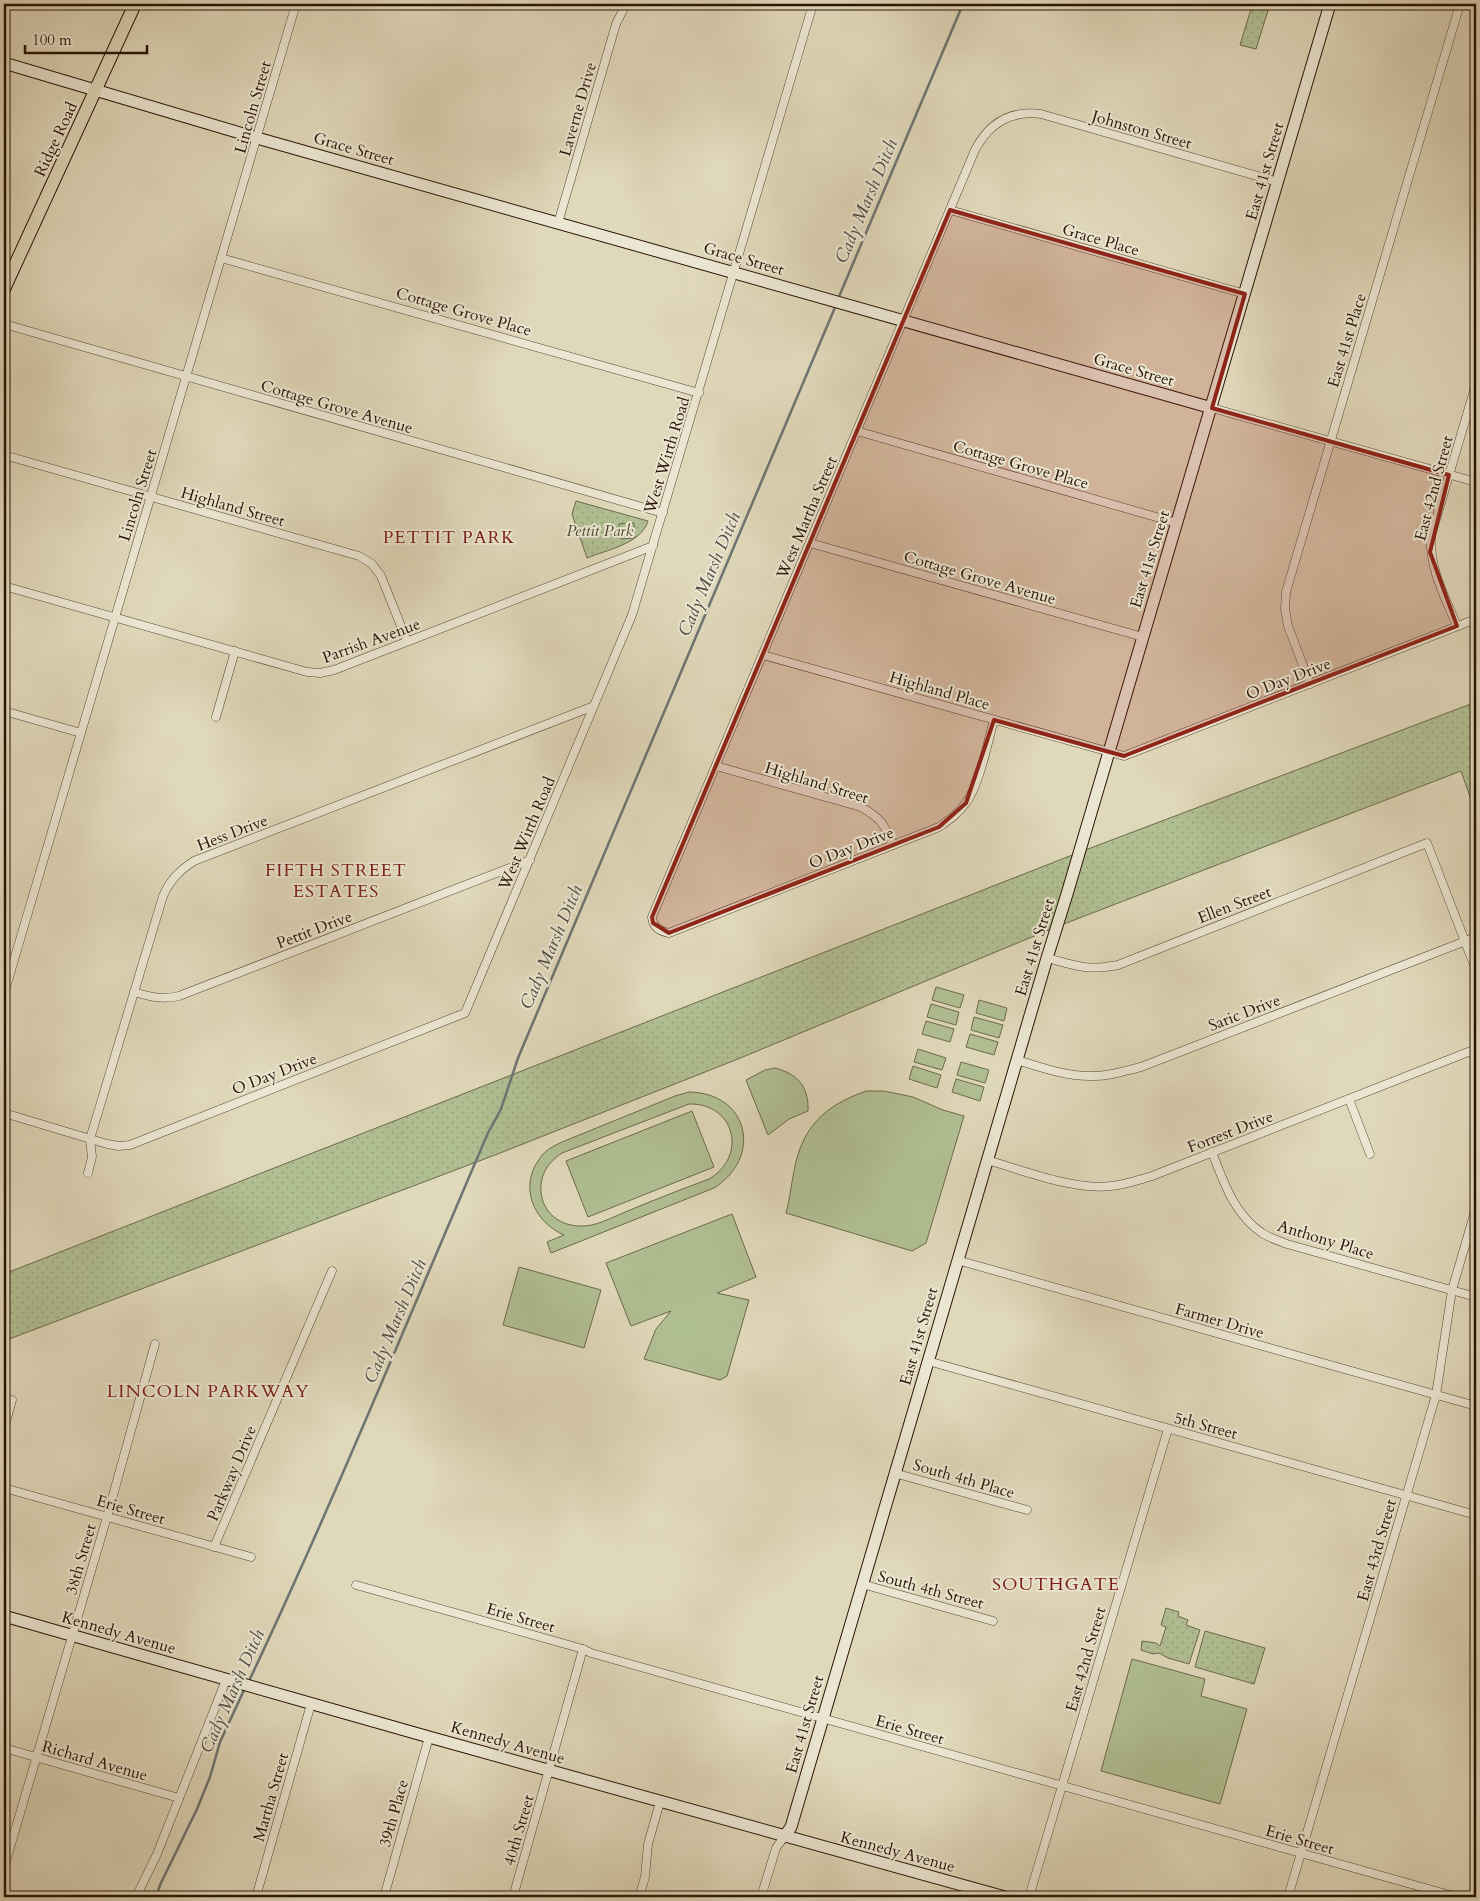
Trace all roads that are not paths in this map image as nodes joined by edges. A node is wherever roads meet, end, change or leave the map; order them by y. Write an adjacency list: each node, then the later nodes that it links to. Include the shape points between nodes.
1 (135, 4): 8 (main road, Ridge Road)
2 (296, 4): 10 (street, Lincoln Street)
3 (626, 4): 13 (street, Laverne Drive, via 616,24)
4 (813, 4): 15 (street, West Wirth Road)
5 (1330, 4): 11 (street, East 41st Street)
6 (1460, 4): 25 (street, East 41st Place)
7 (4, 63): 8 (street, Grace Street)
8 (96, 89): 10 (street, Grace Street); 16 (main road, Ridge Road)
9 (999, 120): 11 (street, Johnston Street, via 1022,113 1041,114); 12 (street, West Martha Street, via 980,140)
10 (257, 138): 13 (street, Grace Street); 14 (street, Lincoln Street)
11 (1278, 182): 17 (street, East 41st Street)
12 (950, 210): 17 (street, Grace Place); 18 (street, West Martha Street)
13 (558, 223): 15 (street, Grace Street)
14 (221, 258): 20 (street, Lincoln Street); 22 (street, Cottage Grove Place)
15 (733, 272): 18 (street, Grace Street); 22 (street, West Wirth Road)
16 (4, 288)
17 (1245, 294): 23 (street, East 41st Street)
18 (903, 320): 23 (street, Grace Street); 24 (street, West Martha Street)
19 (4, 324): 20 (street, Cottage Grove Avenue)
20 (186, 378): 29 (street, Lincoln Street); 30 (street, Cottage Grove Avenue)
21 (1476, 384): 27 (street, East 42nd Street)
22 (699, 392): 30 (street, West Wirth Road)
23 (1212, 408): 25 (street, Grace Street); 31 (street, East 41st Street)
24 (857, 432): 31 (street, Cottage Grove Place); 32 (street, West Martha Street)
25 (1330, 442): 27 (street, Grace Street); 42 (street, East 41st Place, via 1286,592 1288,626)
26 (4, 455): 29 (street, Highland Street)
27 (1449, 475): 28 (street, Grace Street); 37 (street, East 42nd Street, via 1431,536 1430,552)
28 (1476, 482)
29 (151, 497): 35 (street, Lincoln Street); 39 (street, Highland Street, via 359,556 372,564 381,576)
30 (663, 513): 33 (street, West Wirth Road)
31 (1177, 523): 38 (street, East 41st Street)
32 (810, 543): 38 (street, Cottage Grove Avenue); 41 (street, West Martha Street)
33 (653, 546): 39 (street, Parrish Avenue); 43 (street, West Wirth Road, via 632,615)
34 (4, 586): 35 (street, Parrish Avenue)
35 (114, 617): 40 (street, Parrish Avenue); 47 (street, Lincoln Street)
36 (1476, 619): 37 (street, O Day Drive)
37 (1457, 626): 42 (street, O Day Drive)
38 (1143, 637): 48 (street, East 41st Street)
39 (407, 641): 40 (street, Parrish Avenue, via 320,673)
40 (235, 652): 45 (street)
41 (763, 654): 46 (street, Highland Place); 49 (street, West Martha Street)
42 (1310, 684): 48 (street, O Day Drive, via 1124,756)
43 (594, 706): 51 (street, West Wirth Road); 57 (street, Hess Drive, via 194,861 169,882 162,896)
44 (4, 711): 47 (street)
45 (216, 717)
46 (994, 720): 48 (street, Highland Place); 50 (street, O Day Drive, via 966,803 939,827)
47 (81, 733): 58 (street, Lincoln Street)
48 (1109, 753): 55 (street, East 41st Street)
49 (716, 766): 50 (street, Highland Street, via 861,807 876,815); 52 (street, West Martha Street, via 652,917)
50 (893, 845): 52 (street, O Day Drive, via 670,932)
51 (530, 860): 57 (street, Pettit Drive, via 179,996 154,998); 59 (street, West Wirth Road)
52 (657, 929)
53 (1476, 937): 54 (street, Saric Drive)
54 (1466, 942): 55 (street, Ellen Street, via 1427,842 1118,964 1081,968); 56 (street); 61 (street, Saric Drive, via 1141,1067 1091,1076 1066,1074)
55 (1047, 958): 61 (street, East 41st Street)
56 (1476, 970)
57 (134, 992): 64 (street, Hess Drive)
58 (4, 994)
59 (465, 1013): 64 (street, O Day Drive, via 130,1144 119,1146)
60 (1476, 1049): 62 (street, Forrest Drive)
61 (1016, 1060): 67 (street, East 41st Street)
62 (1348, 1099): 65 (street, Forrest Drive); 66 (street)
63 (4, 1113): 64 (street, O Day Drive)
64 (90, 1139): 68 (street, Hess Drive, via 92,1157)
65 (1212, 1152): 67 (street, Forrest Drive, via 1152,1176 1109,1187 1067,1182); 72 (street, Anthony Place, via 1230,1198 1245,1219 1263,1234 1287,1244)
66 (1370, 1154)
67 (987, 1160): 70 (street, East 41st Street)
68 (88, 1173)
69 (1476, 1208): 72 (street, East 43rd Street)
70 (957, 1260): 75 (street, East 41st Street); 76 (street, Farmer Drive)
71 (332, 1271): 87 (street, Parkway Drive)
72 (1452, 1290): 73 (street, Anthony Place); 76 (street, East 43rd Street)
73 (1476, 1297)
74 (155, 1344): 86 (street, 38th Street)
75 (928, 1361): 80 (street, 5th Street); 81 (street, East 41st Street)
76 (1436, 1395): 78 (street, Farmer Drive); 83 (street, East 43rd Street)
77 (12, 1400): 79 (street)
78 (1476, 1406)
79 (4, 1429)
80 (1168, 1429): 83 (street, 5th Street); 102 (street, East 42nd Street)
81 (894, 1473): 84 (street, South 4th Place); 90 (street, East 41st Street)
82 (4, 1488): 86 (street, Erie Street)
83 (1406, 1496): 85 (street, 5th Street); 106 (street, East 43rd Street)
84 (1027, 1510)
85 (1476, 1515)
86 (107, 1517): 87 (street, Erie Street); 93 (street, 38th Street)
87 (214, 1547): 88 (street, Erie Street)
88 (251, 1557)
89 (356, 1584): 94 (street, Erie Street)
90 (862, 1584): 92 (street, South 4th Street); 97 (street, East 41st Street)
91 (4, 1616): 93 (street, Kennedy Avenue)
92 (993, 1621)
93 (72, 1635): 95 (street, Kennedy Avenue); 100 (street, 38th Street)
94 (583, 1649): 97 (street, Erie Street); 101 (street, 40th Street)
95 (232, 1681): 96 (street, Kennedy Avenue); 103 (street)
96 (310, 1704): 98 (street, Kennedy Avenue); 109 (street, Martha Street)
97 (822, 1718): 102 (street, Erie Street); 105 (street, East 41st Street, via 791,1827)
98 (429, 1737): 101 (street, Kennedy Avenue); 110 (street, 39th Place)
99 (4, 1748): 100 (street, Richard Avenue)
100 (36, 1758): 103 (street, Richard Avenue); 107 (street, 38th Street)
101 (549, 1770): 104 (street, Kennedy Avenue); 111 (street, 40th Street)
102 (1063, 1786): 106 (street, Erie Street); 115 (street, East 42nd Street)
103 (180, 1798): 108 (street)
104 (660, 1802): 105 (street, Kennedy Avenue); 112 (street, via 648,1844 645,1877)
105 (784, 1837): 113 (street, East 41st Street, via 776,1848); 114 (street, Kennedy Avenue)
106 (1301, 1853): 116 (street, East 43rd Street); 117 (street, Erie Street)
107 (4, 1868)
108 (136, 1897)
109 (256, 1897)
110 (384, 1897)
111 (513, 1897)
112 (639, 1897)
113 (761, 1897)
114 (1005, 1897)
115 (1029, 1897)
116 (1288, 1897)
117 (1457, 1897)

